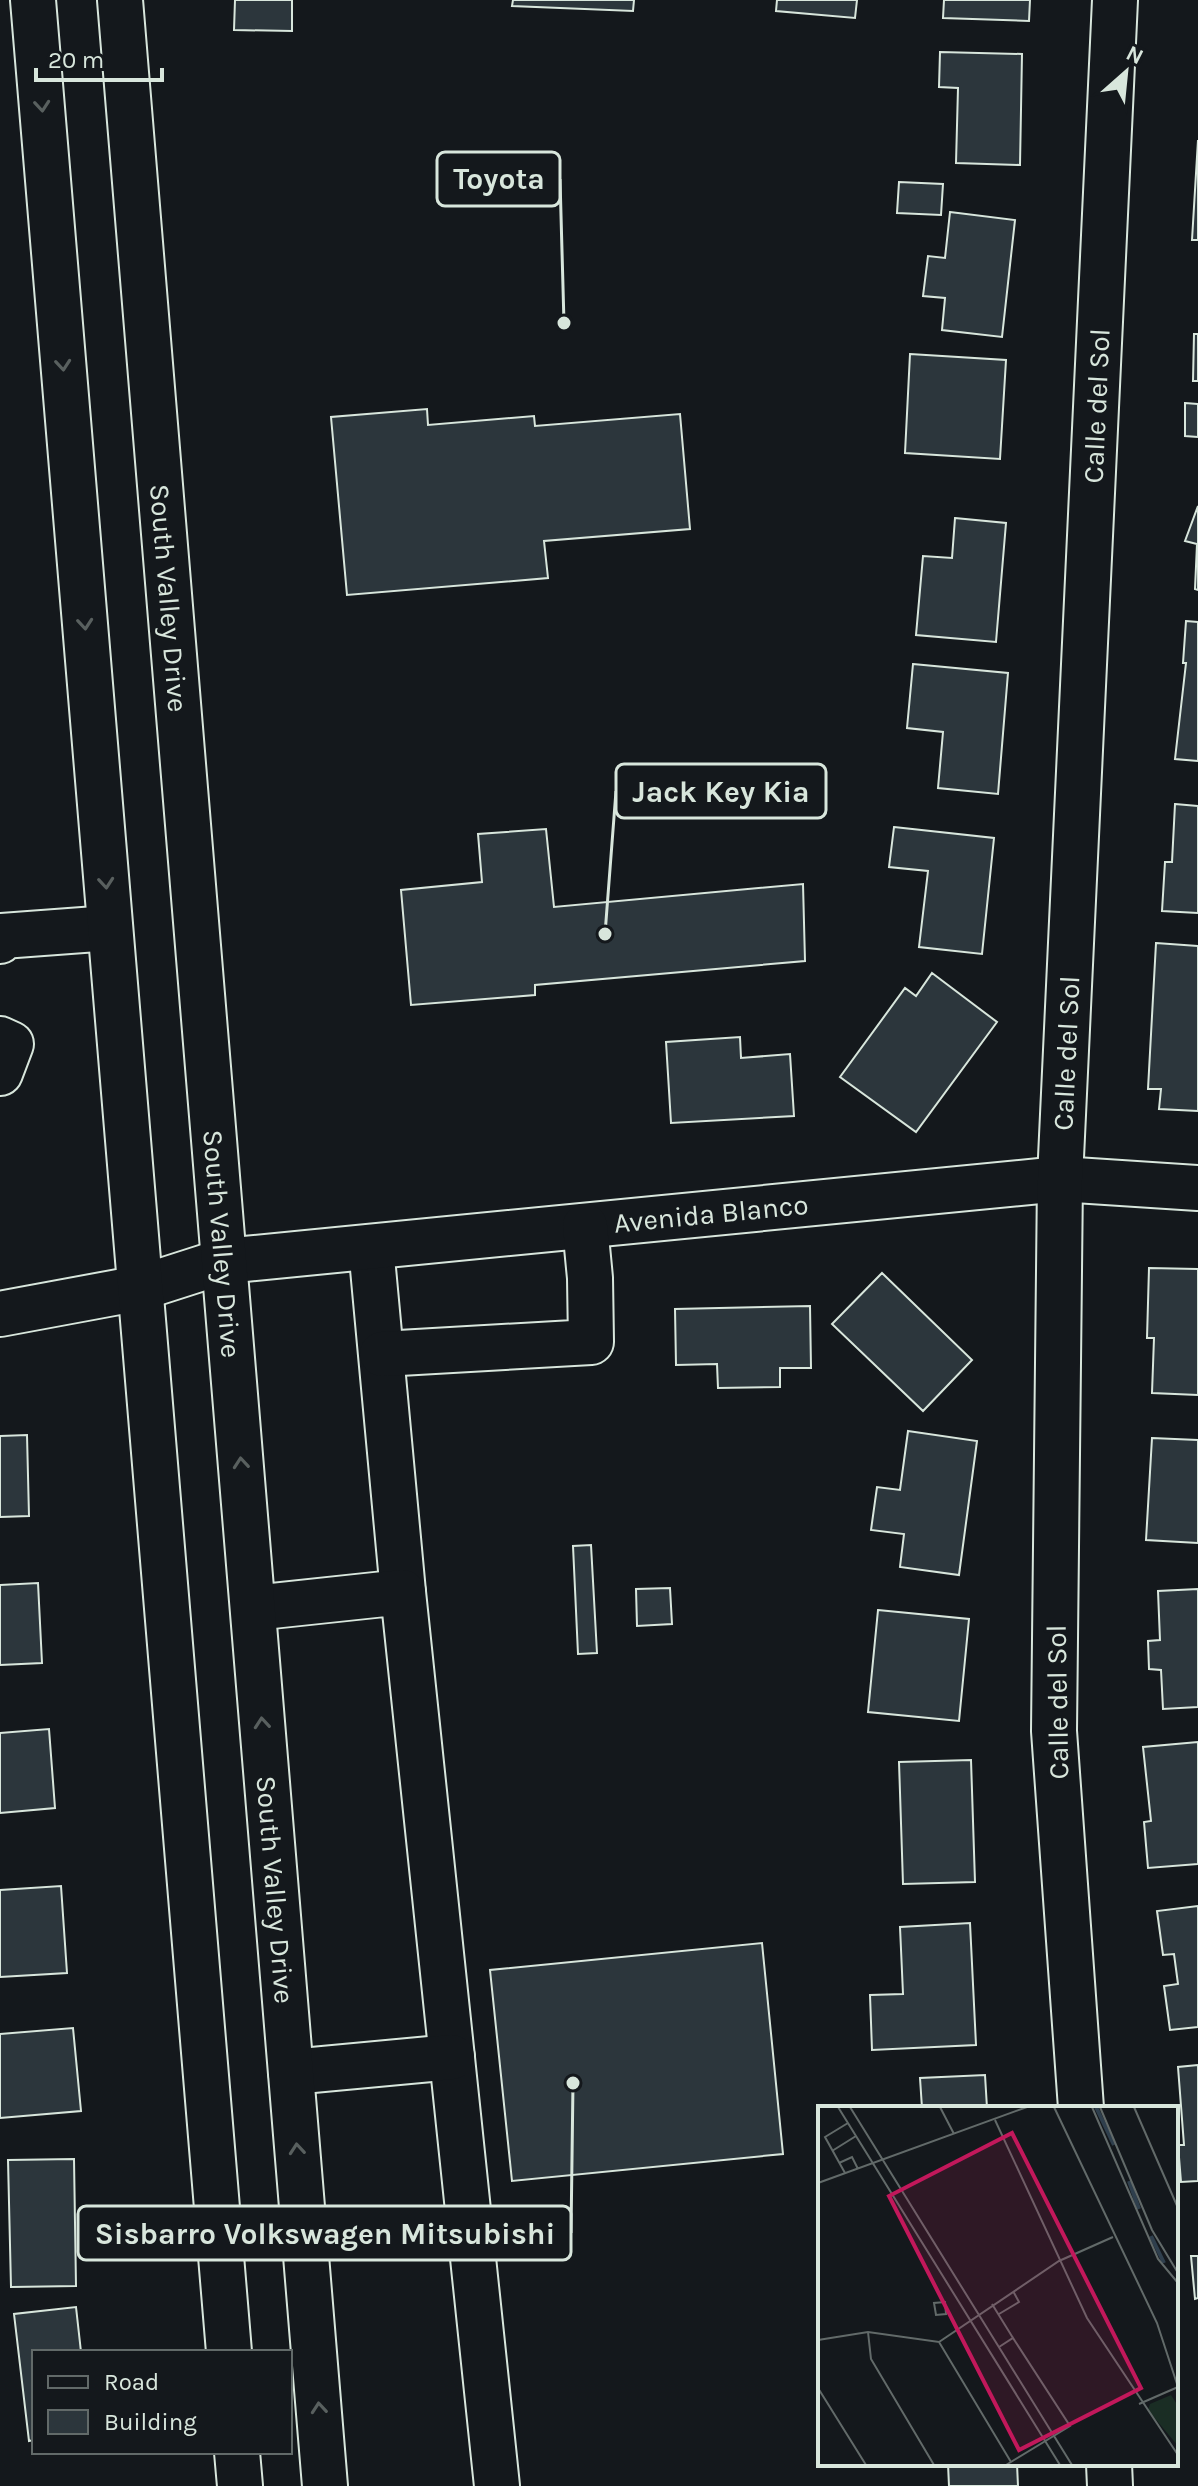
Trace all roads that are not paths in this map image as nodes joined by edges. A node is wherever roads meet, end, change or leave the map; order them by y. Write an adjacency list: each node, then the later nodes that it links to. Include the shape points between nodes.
1 (33, 0): 4 (main road, one-way to 4)
2 (120, 0): 12 (main road, South Valley Drive)
3 (1115, 0): 8 (main road, Calle del Sol)
4 (110, 928): 5 (main road, via 2,936); 13 (main road)
5 (0, 941)
6 (0, 1039): 7 (main road, via 11,1044)
7 (0, 1073)
8 (1060, 1179): 9 (main road, Avenida Blanco); 10 (main road, Avenida Blanco); 20 (main road, Calle del Sol, via 1054,1731)
9 (1198, 1188)
10 (585, 1226): 11 (main road, Avenida Blanco); 15 (main road, via 591,1342)
11 (371, 1247): 12 (main road, Avenida Blanco); 15 (main road)
12 (224, 1261): 13 (main road, Avenida Blanco); 17 (main road, South Valley Drive, one-way to 12)
13 (140, 1288): 14 (main road, Avenida Blanco); 21 (main road)
14 (0, 1314)
15 (382, 1354): 16 (main road)
16 (403, 1592): 17 (main road); 18 (main road)
17 (253, 1608): 19 (main road, South Valley Drive, one-way to 17)
18 (452, 2057): 19 (main road); 26 (main road)
19 (291, 2072): 25 (main road, South Valley Drive, one-way to 19)
20 (1081, 2106)
21 (229, 2350)
22 (237, 2454): 24 (main road)
23 (1109, 2466): 27 (main road)
24 (240, 2486)
25 (325, 2486)
26 (497, 2486)
27 (1110, 2486)

